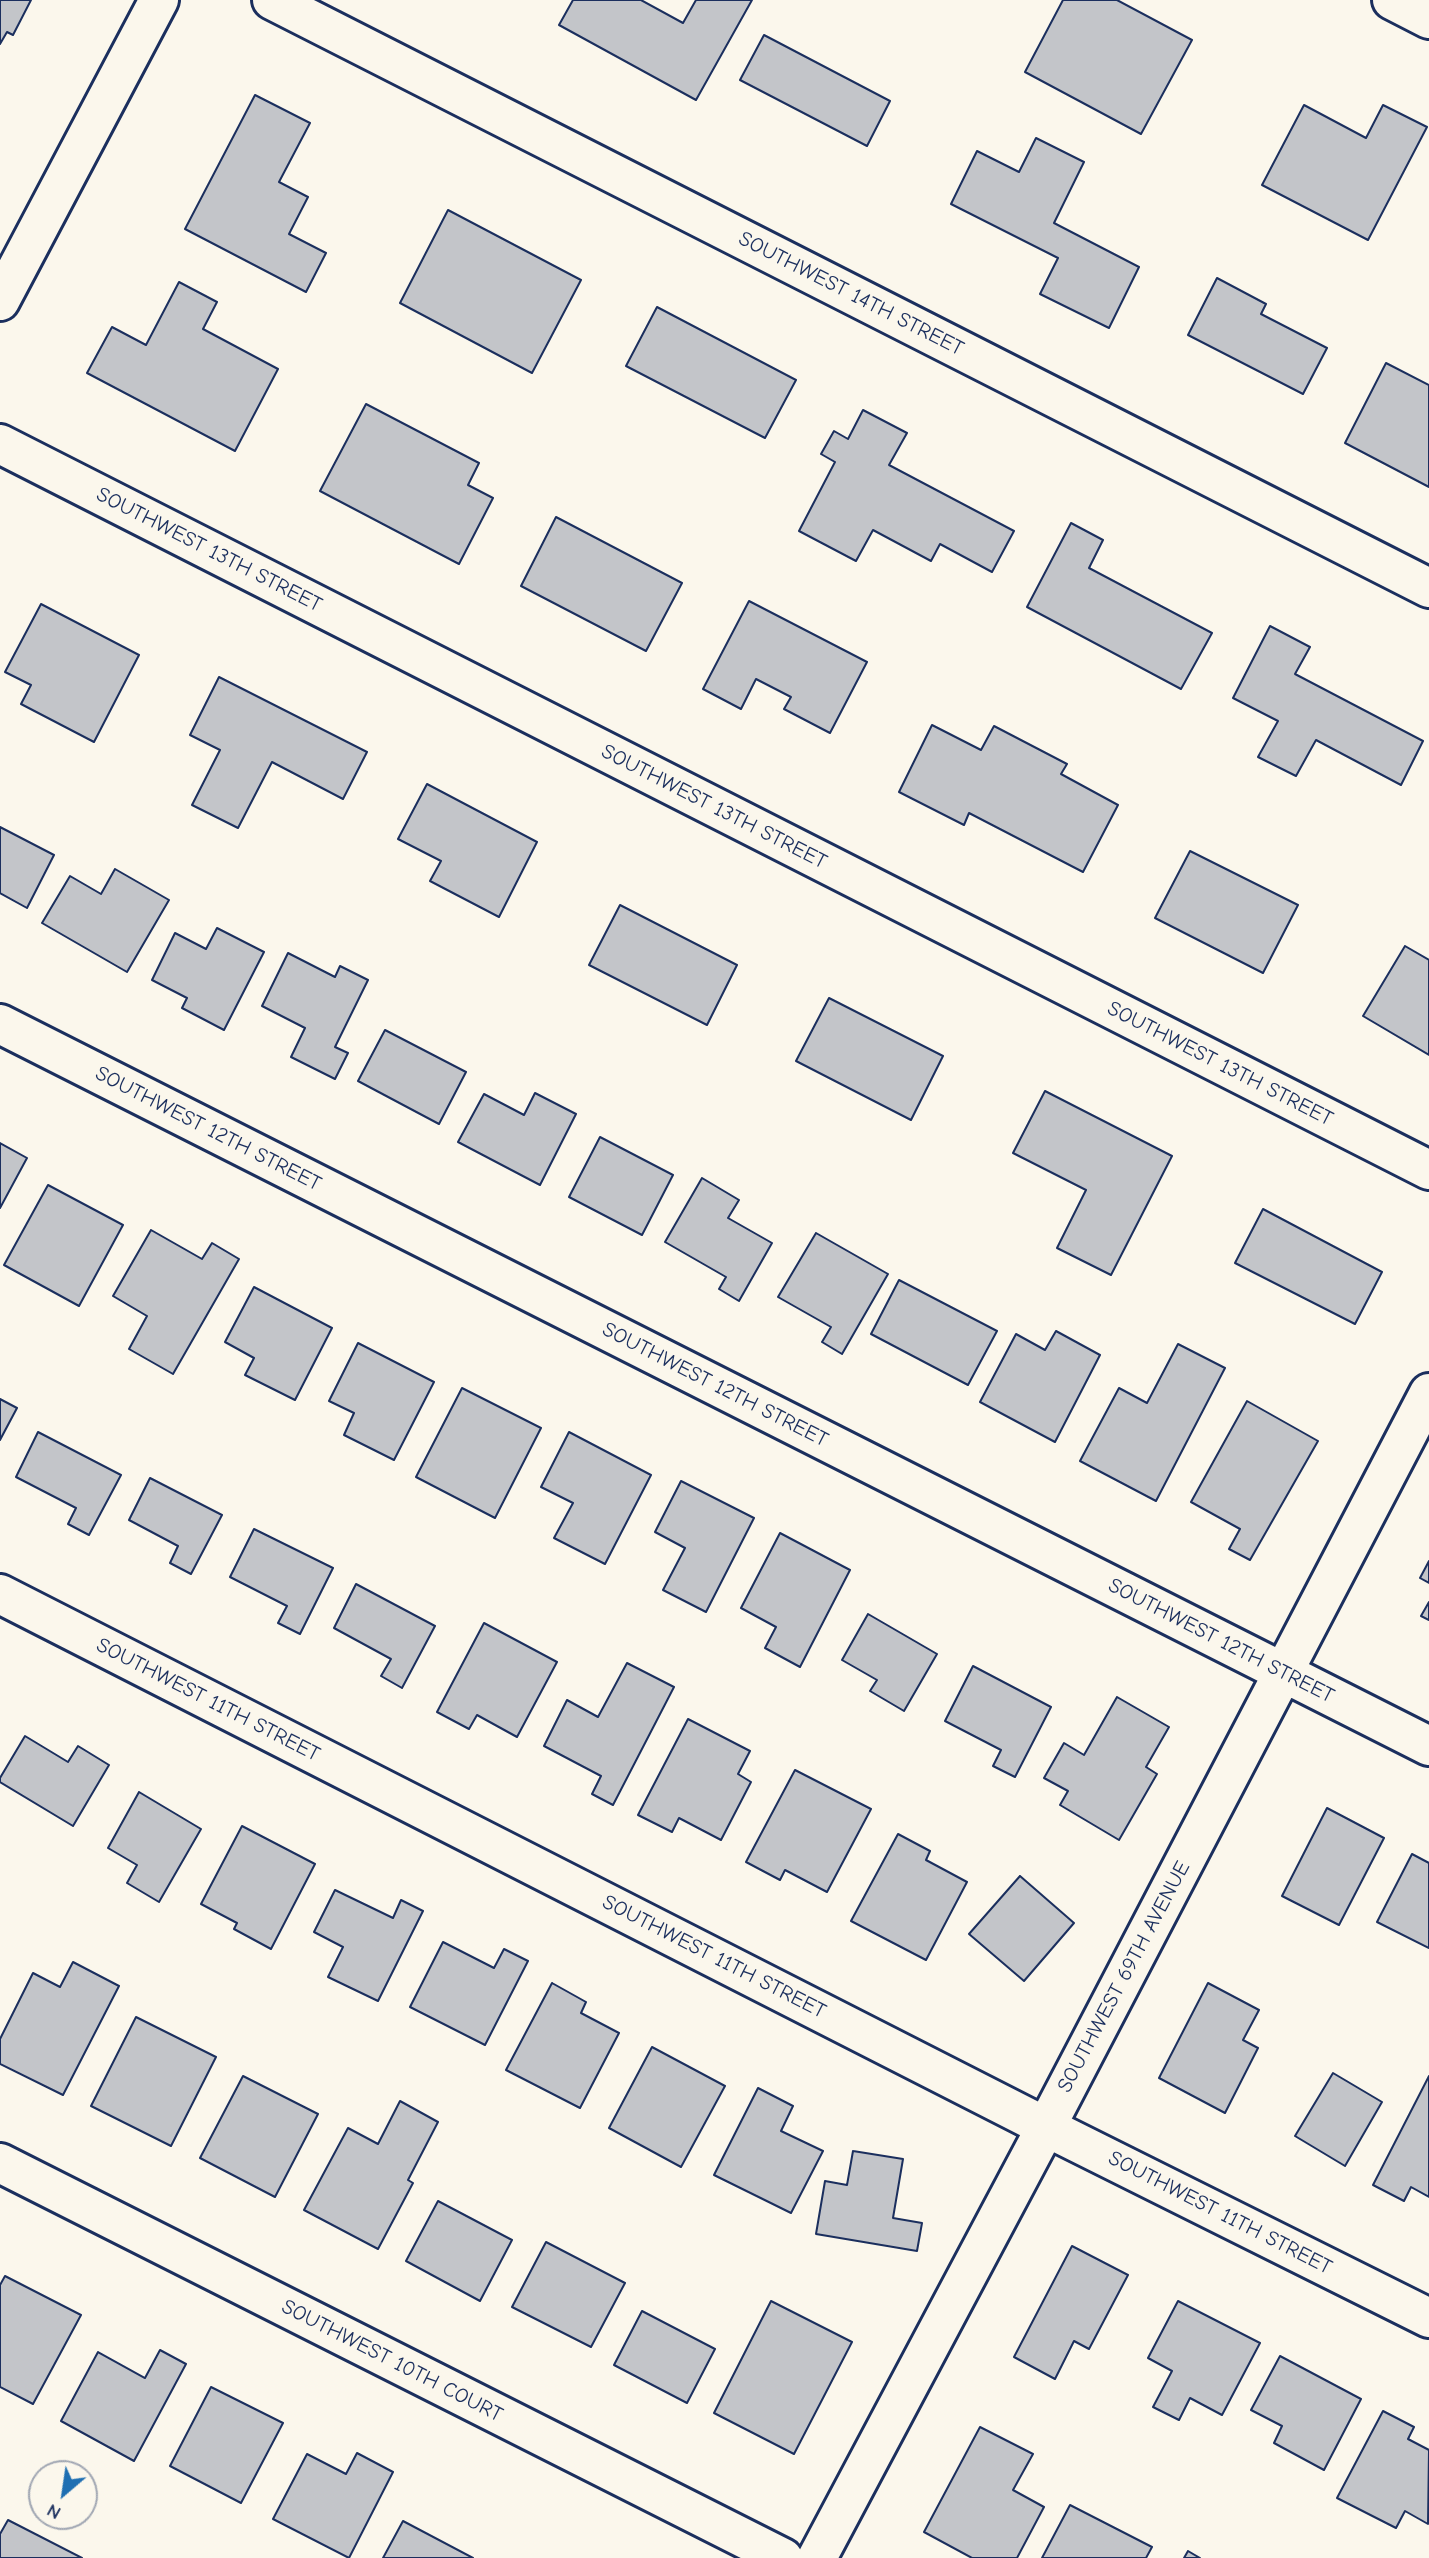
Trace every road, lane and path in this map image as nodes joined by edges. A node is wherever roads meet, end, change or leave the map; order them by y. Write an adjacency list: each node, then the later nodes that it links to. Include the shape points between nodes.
1 (159, 0): 5 (street)
2 (272, 0): 7 (street, SOUTHWEST 14TH STREET)
3 (1392, 0): 4 (street)
4 (1429, 19)
5 (0, 301)
6 (0, 444): 9 (street, SOUTHWEST 13TH STREET)
7 (1429, 588)
8 (0, 1024): 12 (street, SOUTHWEST 12TH STREET)
9 (1429, 1170)
10 (1429, 1393): 12 (street, SOUTHWEST 69TH AVENUE)
11 (0, 1594): 14 (street, SOUTHWEST 11TH STREET)
12 (1283, 1672): 13 (street, SOUTHWEST 12TH STREET); 14 (street, SOUTHWEST 69TH AVENUE)
13 (1429, 1746)
14 (1046, 2127): 16 (street, SOUTHWEST 11TH STREET); 18 (street, SOUTHWEST 69TH AVENUE)
15 (0, 2164): 17 (street, SOUTHWEST 10TH COURT)
16 (1429, 2318)
17 (783, 2558)
18 (817, 2558)

